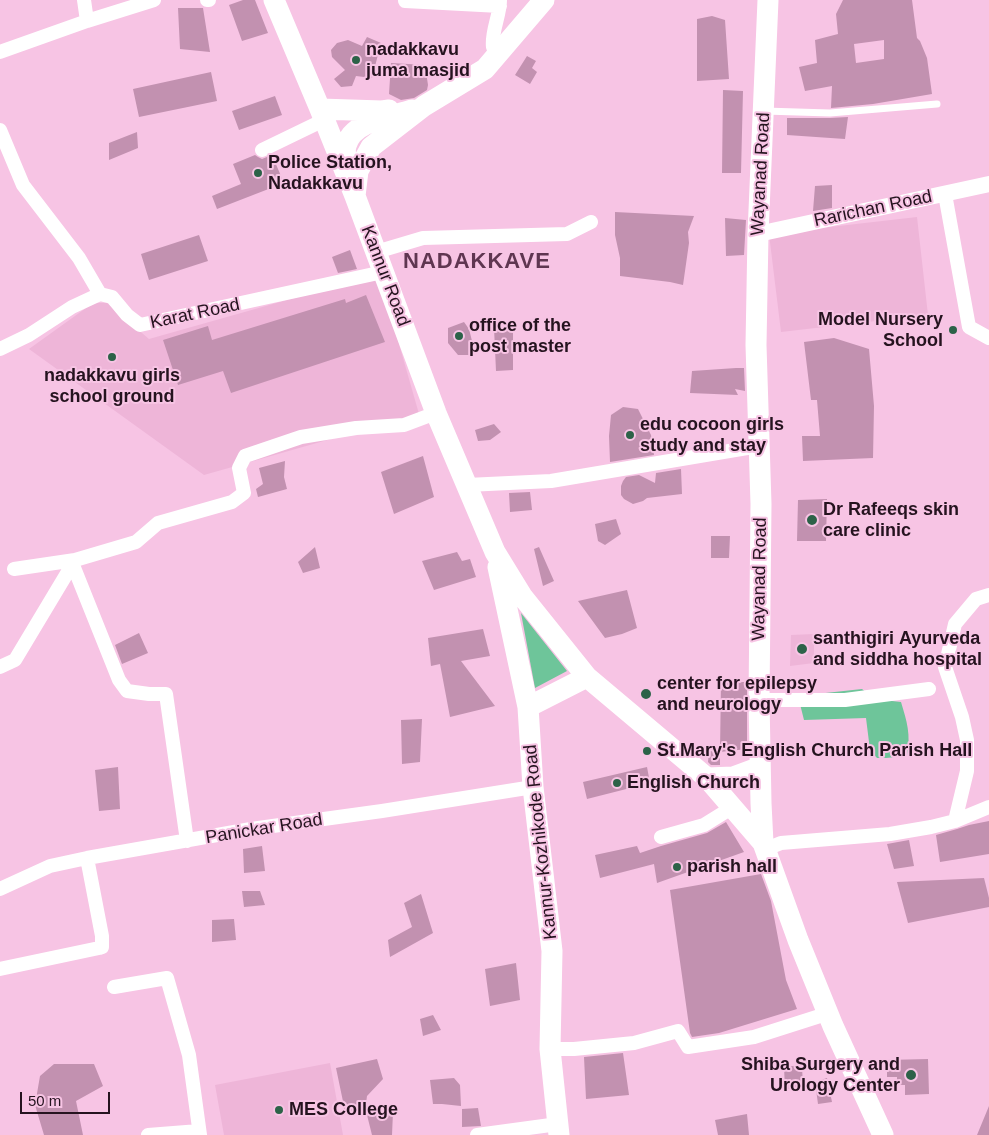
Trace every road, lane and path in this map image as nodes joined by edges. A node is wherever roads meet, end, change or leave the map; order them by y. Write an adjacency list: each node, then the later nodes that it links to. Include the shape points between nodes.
1 (84, 0): 8 (street)
2 (154, 0): 8 (street)
3 (274, 0): 14 (main road, Kannur Road)
4 (544, 0): 10 (main road)
5 (768, 0): 13 (main road, Wayanad Road)
6 (405, 1): 7 (street)
7 (500, 3): 10 (street, via 492,41 493,47)
8 (87, 21): 9 (street)
9 (0, 52)
10 (500, 52): 12 (main road, via 485,69)
11 (937, 104): 13 (lane, via 830,113)
12 (424, 106): 14 (main road); 18 (main road, via 378,119 354,131 346,145)
13 (764, 111): 21 (main road, Wayanad Road)
14 (322, 114): 16 (street); 18 (main road, Kannur Road)
15 (0, 130): 24 (street, via 23,185 79,258)
16 (262, 150)
17 (989, 184): 19 (street, Rarichan Road)
18 (351, 188): 22 (main road, Kannur Road)
19 (945, 194): 21 (street, Rarichan Road); 25 (street, via 970,327)
20 (591, 222): 22 (street, via 567,234 422,238)
21 (758, 234): 28 (main road, Wayanad Road, via 756,345)
22 (376, 252): 23 (main road, Kannur Road)
23 (383, 272): 24 (street, Karat Road, via 140,326 112,297); 27 (main road, Kannur Road)
24 (100, 294): 26 (street)
25 (989, 338)
26 (0, 349)
27 (436, 413): 29 (main road, Kannur Road); 31 (street, via 404,425 356,428 301,437 246,456 238,468 244,493 232,502 158,523 136,542)
28 (760, 446): 29 (street, via 551,481); 37 (main road, Wayanad Road)
29 (467, 485): 30 (main road, Kannur Road)
30 (495, 552): 35 (main road, via 522,596); 38 (main road, Kannur-Kozhikode Road)
31 (74, 562): 32 (street); 34 (street, via 15,660); 46 (street, via 127,691 166,694)
32 (14, 569)
33 (989, 595): 44 (street, via 976,599 955,624 945,667 967,740 967,771)
34 (0, 668)
35 (587, 677): 38 (main road); 40 (main road)
36 (929, 689): 37 (street, via 845,700)
37 (758, 700): 39 (main road, Wayanad Road)
38 (528, 708): 41 (main road, Kannur-Kozhikode Road)
39 (760, 767): 40 (main road, via 734,777); 47 (main road, Wayanad Road)
40 (707, 778): 43 (main road)
41 (533, 787): 46 (street, Panickar Road); 53 (main road, Kannur-Kozhikode Road, via 552,951)
42 (989, 806): 44 (street)
43 (733, 807): 45 (street, via 704,824); 47 (main road)
44 (955, 821): 47 (street, via 890,834)
45 (661, 838)
46 (187, 841): 48 (street, Panickar Road)
47 (765, 846): 52 (main road, Wayanad Road)
48 (87, 858): 49 (street, Panickar Road, via 50,866); 50 (street, via 102,946)
49 (0, 889)
50 (0, 969)
51 (114, 987): 55 (street, via 167,978 189,1055)
52 (828, 1013): 53 (street, via 754,1037 688,1047 678,1031 634,1044); 58 (main road, Wayanad Road)
53 (550, 1049): 54 (main road, Kannur-Kozhikode Road)
54 (559, 1130): 57 (street)
55 (200, 1133): 56 (street)
56 (148, 1135)
57 (477, 1135)
58 (883, 1135)

